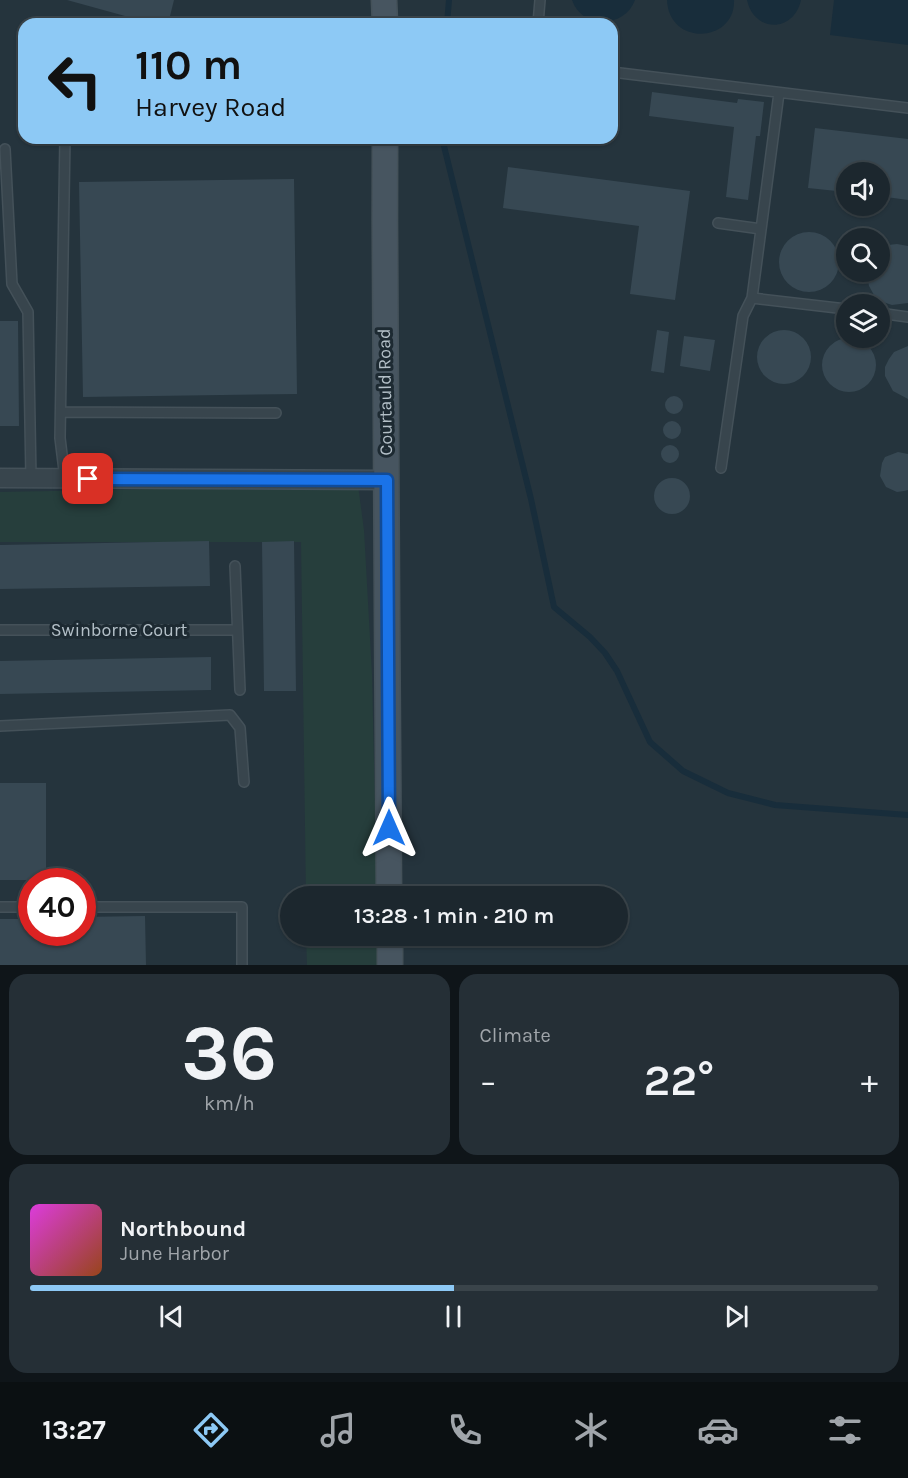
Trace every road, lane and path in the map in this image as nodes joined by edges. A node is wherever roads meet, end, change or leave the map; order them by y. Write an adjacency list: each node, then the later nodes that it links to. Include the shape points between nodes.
1 (384, 0): 3 (street)
2 (540, 0): 4 (lane)
3 (385, 18)
4 (538, 18)
5 (618, 73): 6 (lane)
6 (779, 93): 7 (lane); 12 (lane)
7 (908, 108)
8 (65, 144): 17 (lane)
9 (385, 144): 23 (street, Courtauld Road)
10 (5, 149): 21 (lane, via 12,284 28,312)
11 (718, 223): 12 (lane)
12 (761, 229): 13 (lane)
13 (752, 298): 14 (lane); 19 (lane, via 743,316)
14 (836, 308)
15 (890, 315): 16 (lane)
16 (908, 317)
17 (61, 412): 18 (lane); 22 (lane)
18 (276, 413)
19 (721, 468)
20 (0, 478): 21 (street)
21 (31, 478): 22 (street)
22 (65, 479): 23 (street)
23 (387, 480): 30 (street, Courtauld Road)
24 (235, 566): 26 (lane)
25 (0, 630): 26 (lane, Swinborne Court)
26 (237, 630): 27 (lane)
27 (240, 690)
28 (0, 726): 29 (lane, via 230,715 240,728)
29 (244, 782)
30 (389, 886)
31 (18, 906): 33 (lane)
32 (96, 906): 35 (lane, via 242,906)
33 (0, 907)
34 (390, 946): 36 (street)
35 (242, 965)
36 (390, 965)

